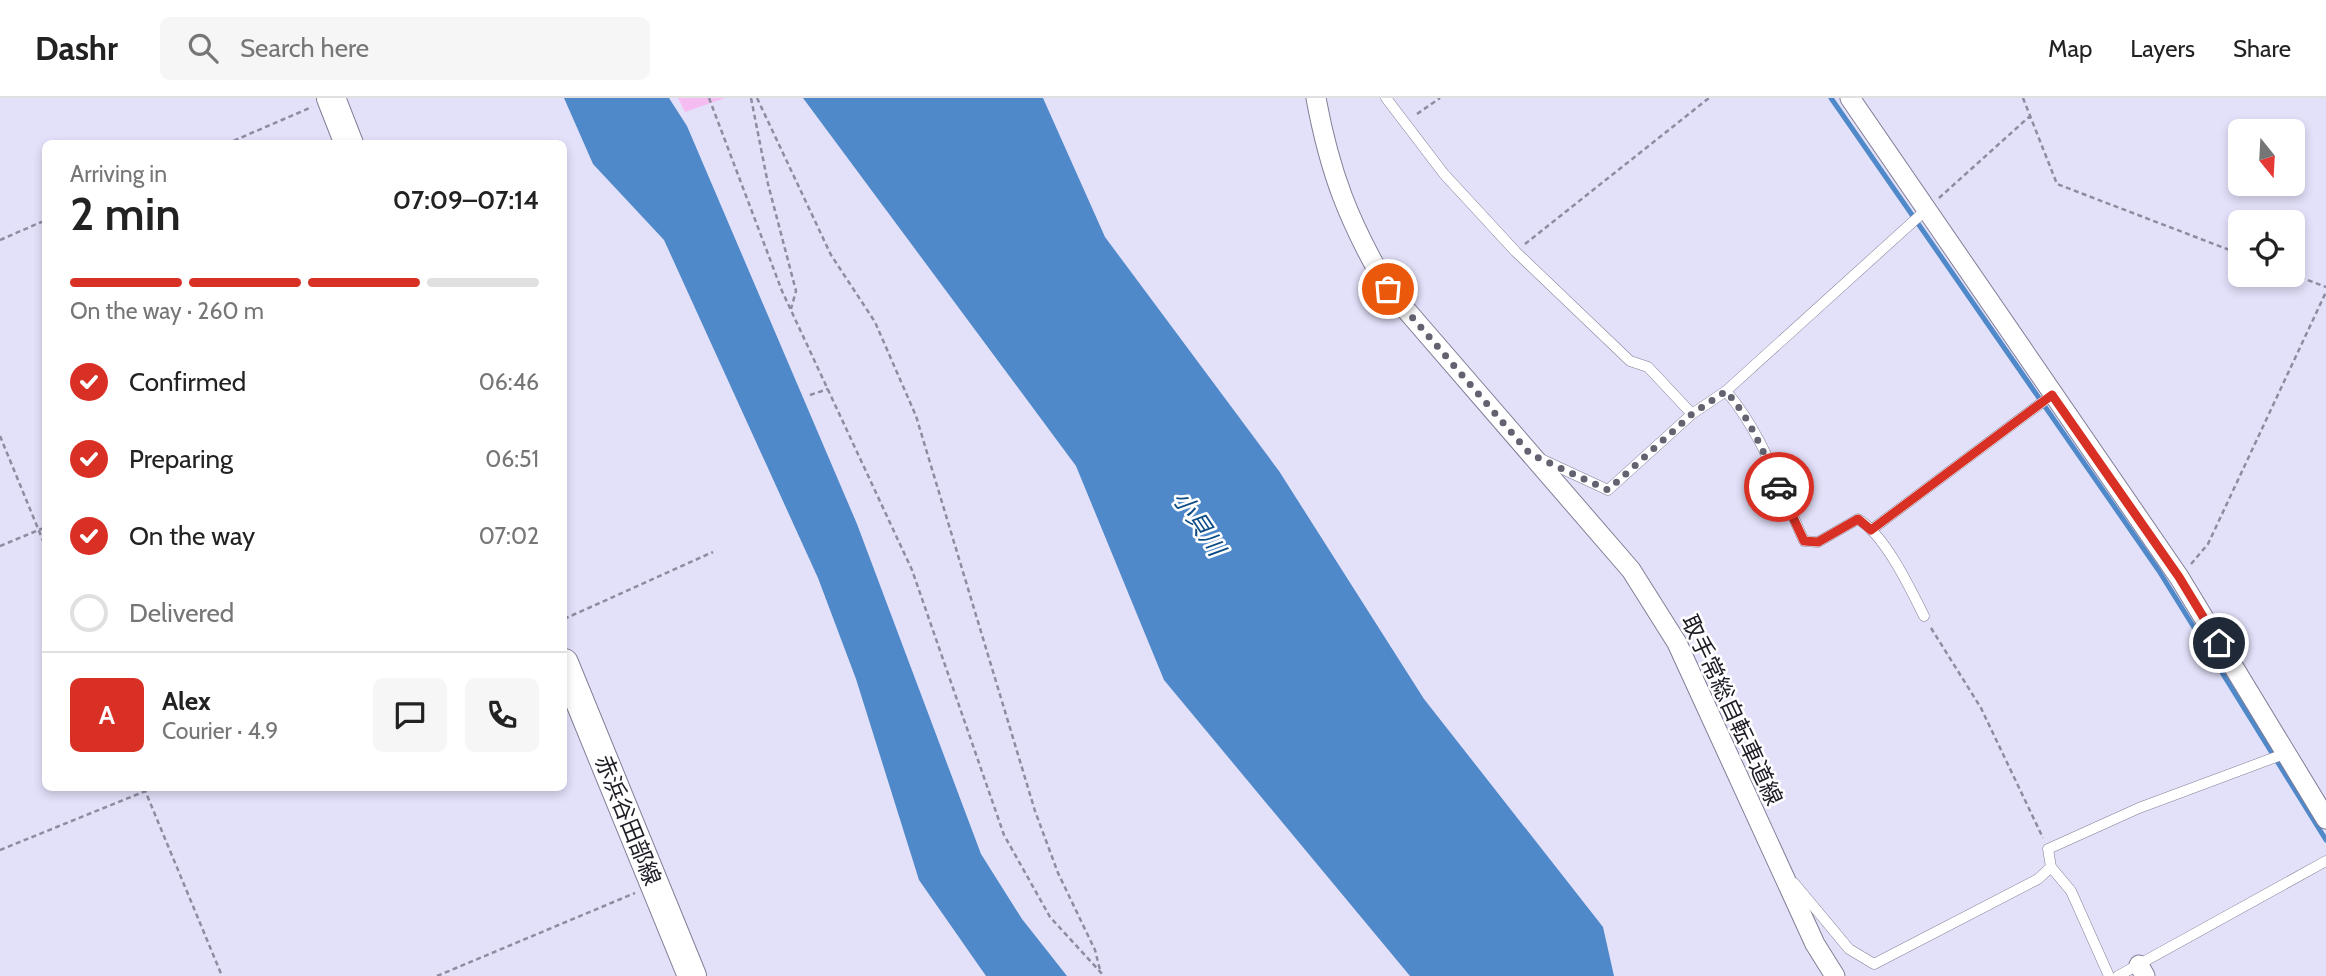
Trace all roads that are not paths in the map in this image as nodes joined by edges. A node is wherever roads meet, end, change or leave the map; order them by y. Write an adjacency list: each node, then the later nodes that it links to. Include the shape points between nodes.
1 (331, 98): 5 (main road)
2 (1316, 98): 10 (street, 取手常総自転車道線, via 1328,159 1357,237 1388,289)
3 (1386, 98): 9 (lane, via 1444,174 1516,252 1630,361 1648,367)
4 (1850, 98): 6 (street)
5 (347, 140)
6 (1927, 209): 7 (lane); 8 (street)
7 (1726, 391): 9 (lane); 11 (lane, via 1759,437 1804,541 1818,542 1858,519)
8 (2052, 395): 11 (lane); 14 (street, via 2179,577)
9 (1692, 414): 10 (lane, via 1608,490)
10 (1530, 454): 16 (street, 取手常総自転車道線, via 1631,570 1677,643)
11 (1871, 530): 12 (lane)
12 (1924, 616)
13 (567, 670): 20 (main road, 赤浜谷田部線)
14 (2284, 754): 15 (street); 18 (lane, via 2140,808 2048,849)
15 (2326, 819)
16 (1776, 861): 18 (lane, via 1849,949 1874,964 2038,879); 21 (street, 取手常総自転車道線)
17 (2326, 861): 19 (lane)
18 (2051, 867): 22 (lane, via 2071,891)
19 (2142, 971): 23 (lane)
20 (692, 976)
21 (1835, 976)
22 (2109, 976)
23 (2118, 976)

